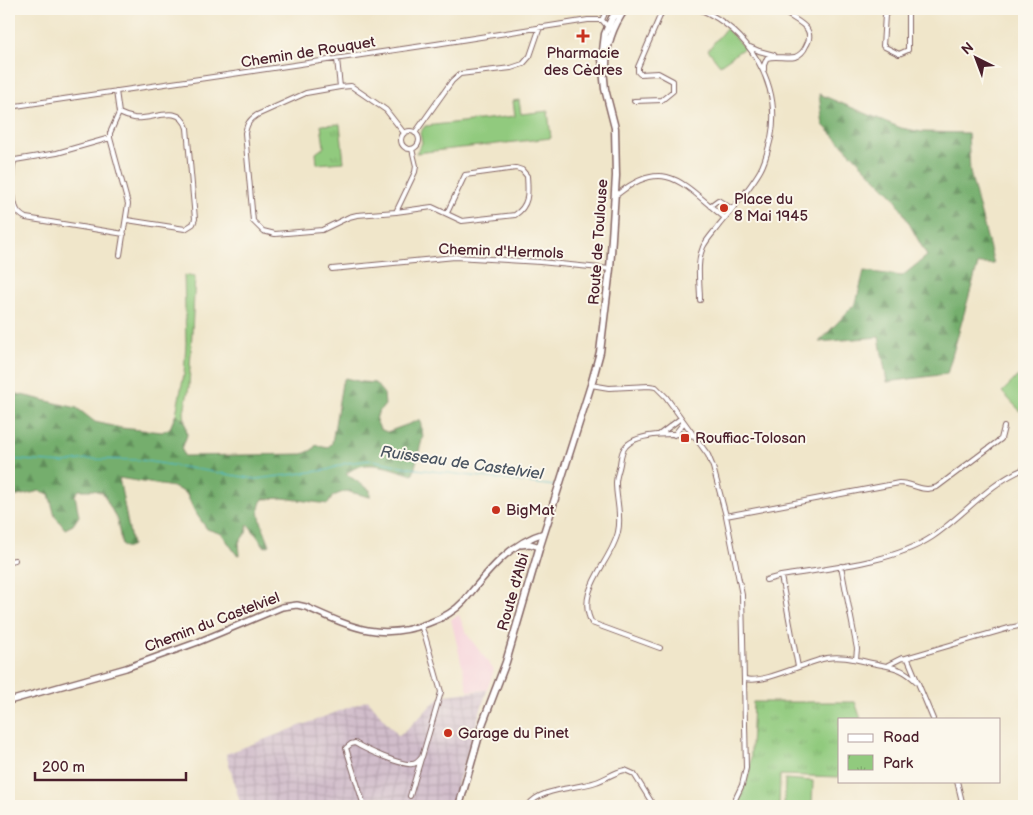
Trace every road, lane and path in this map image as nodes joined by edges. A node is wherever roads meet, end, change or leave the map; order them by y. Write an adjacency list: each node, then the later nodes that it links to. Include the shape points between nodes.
1 (607, 9): 9 (street)
2 (619, 9): 9 (main road, Route de Toulouse)
3 (625, 9): 9 (main road, Route de Toulouse)
4 (662, 9): 20 (street, via 638,72 658,73 673,81 673,91 662,100)
5 (699, 9): 13 (street, via 730,26)
6 (780, 9): 14 (street, via 804,24 809,38 800,54)
7 (892, 9): 8 (street, via 885,15 883,46 899,54 908,50)
8 (908, 9)
9 (611, 19): 10 (street); 11 (main road, Route de Toulouse); 19 (main road, Route de Toulouse, via 606,59)
10 (602, 20): 11 (street); 12 (street, Chemin de Rouquet)
11 (608, 26): 19 (main road, Route de Toulouse, via 602,59)
12 (540, 27): 15 (street, Chemin de Rouquet); 24 (street, via 530,56 523,64 460,74)
13 (748, 46): 14 (street); 16 (street)
14 (782, 57): 16 (street, via 767,58)
15 (337, 59): 17 (street); 18 (street, Chemin de Rouquet)
16 (765, 72): 31 (street, via 772,102 768,153 760,171)
17 (340, 87): 23 (street, via 352,86 386,110); 32 (street, via 306,93 257,115 246,125 253,221 263,231 275,234 322,230 349,217)
18 (116, 92): 21 (street, Chemin de Rouquet); 22 (street)
19 (609, 100): 27 (main road, Route de Toulouse, via 615,128)
20 (634, 101)
21 (9, 107)
22 (118, 113): 25 (street); 35 (street, via 133,118 172,114 185,121 195,219 185,230)
23 (404, 133): 24 (street); 26 (street, via 401,143 404,148)
24 (415, 133): 26 (street, via 419,142)
25 (110, 138): 35 (street, via 128,204); 36 (street, via 57,153 15,160 12,168 14,204 26,218)
26 (412, 149): 32 (street, via 415,172)
27 (616, 184): 28 (street); 29 (main road, Route de Toulouse)
28 (627, 186): 29 (street); 30 (street, via 652,176 665,175)
29 (615, 194): 39 (main road, Route de Toulouse)
30 (710, 206): 31 (street, via 718,200); 34 (street)
31 (732, 209): 34 (street)
32 (396, 212): 33 (street, via 432,207)
33 (447, 213): 33 (street, via 462,221 515,215 528,199 527,176 516,168 465,175)
34 (725, 218): 40 (street, via 701,254)
35 (127, 220): 36 (street)
36 (124, 234): 37 (street)
37 (120, 255)
38 (332, 269): 39 (street, Chemin d'Hermols, via 456,257)
39 (610, 269): 41 (main road, Route de Toulouse, via 602,337)
40 (700, 300)
41 (591, 385): 42 (street, via 603,388 653,386 666,397); 49 (main road, Route d'Albi)
42 (682, 419): 44 (street); 45 (street, via 682,426); 46 (street)
43 (1004, 427): 48 (street, via 1001,438 930,490 899,483)
44 (660, 434): 45 (street); 59 (street, via 631,442 622,452 616,481 619,532 593,581 588,615 592,623)
45 (674, 435): 46 (street)
46 (695, 436): 48 (street, via 711,460)
47 (1024, 469): 54 (street, via 1009,475 946,526 911,549 890,557)
48 (726, 516): 68 (street, via 742,595)
49 (544, 534): 50 (street, Chemin du Castelviel); 51 (main road, Route d'Albi)
50 (514, 548): 51 (street, via 530,544); 58 (street, Chemin du Castelviel, via 456,609)
51 (540, 548): 76 (main road, Route d'Albi)
52 (15, 560): 53 (street)
53 (9, 561)
54 (841, 566): 55 (street); 62 (street, via 857,649)
55 (781, 576): 56 (street); 66 (street)
56 (766, 580)
57 (1024, 625): 60 (street)
58 (421, 626): 70 (street, Chemin du Castelviel, via 391,633 370,631 306,607 282,607 126,668); 72 (street, via 441,692)
59 (660, 648)
60 (916, 656): 61 (street); 64 (street)
61 (906, 658): 63 (street); 64 (street)
62 (856, 660): 65 (street); 66 (street, via 826,658)
63 (898, 660): 65 (street); 67 (street)
64 (910, 664): 67 (street, via 908,669); 69 (street)
65 (888, 665): 67 (street)
66 (798, 667): 68 (street, via 754,680)
67 (902, 669): 69 (street)
68 (745, 679): 79 (street, via 746,768)
69 (918, 683): 71 (street)
70 (9, 702)
71 (933, 718)
72 (422, 757): 74 (street); 75 (street, via 416,763 408,764 354,743 348,745 346,748)
73 (957, 782): 80 (street)
74 (410, 796)
75 (364, 806)
76 (459, 806)
77 (528, 806): 78 (street, via 541,795 596,782 624,770 634,774)
78 (654, 806)
79 (732, 806)
80 (964, 806)

